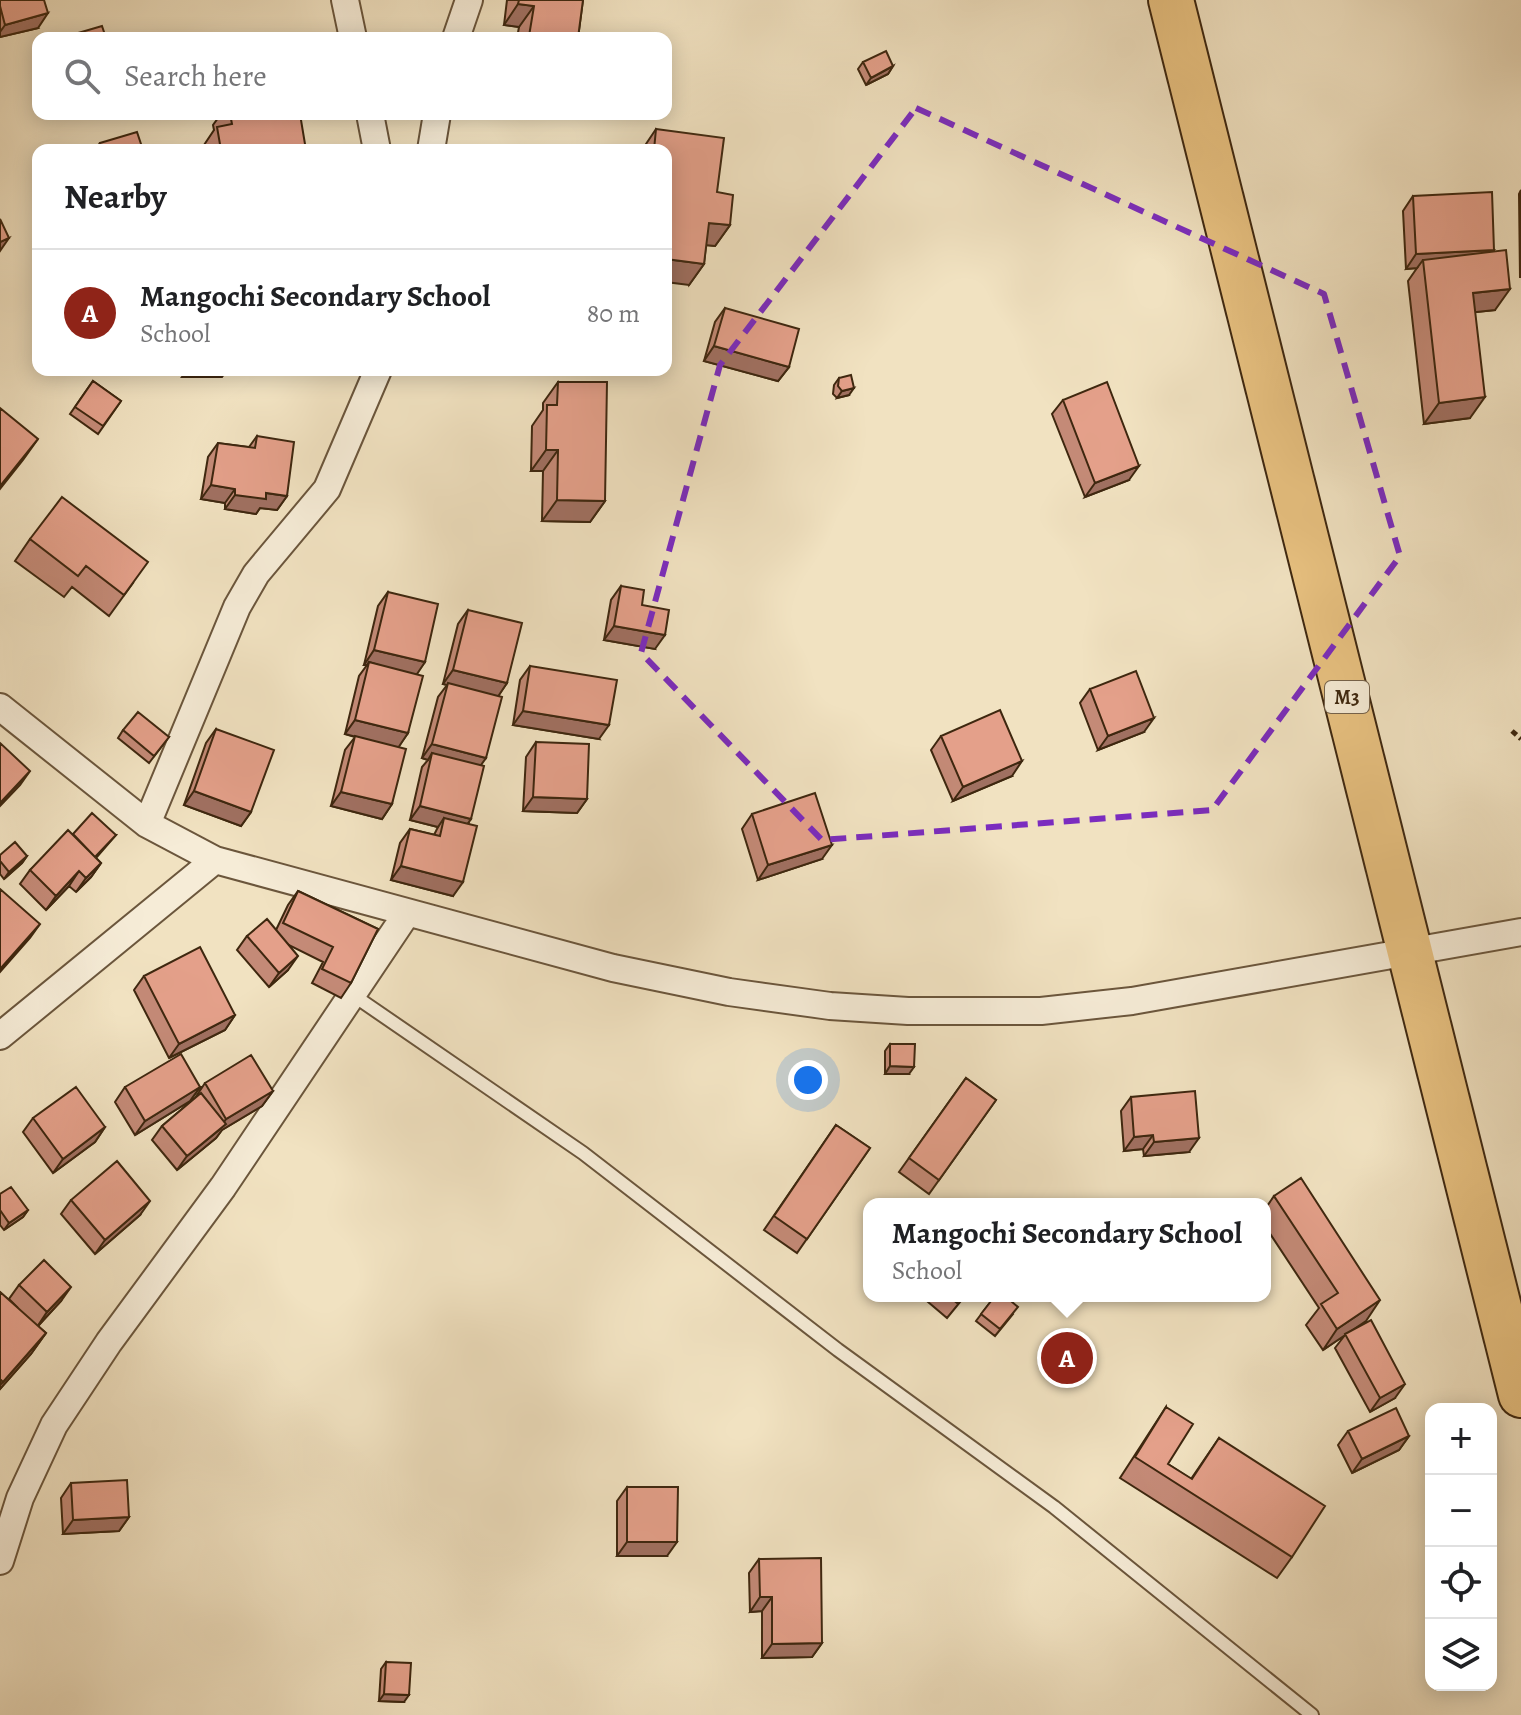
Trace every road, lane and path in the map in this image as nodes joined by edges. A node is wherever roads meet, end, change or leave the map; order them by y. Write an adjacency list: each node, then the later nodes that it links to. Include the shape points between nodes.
1 (345, 0): 4 (street)
2 (469, 0): 5 (street)
3 (1171, 0): 18 (highway, M3)
4 (352, 32)
5 (458, 32)
6 (371, 120): 8 (street)
7 (436, 120): 9 (street)
8 (376, 144)
9 (432, 144)
10 (375, 376): 14 (street, via 327,489 256,574 237,607)
11 (0, 707): 14 (street)
12 (1512, 731): 13 (path)
13 (1521, 739)
14 (147, 824): 15 (street)
15 (215, 860): 16 (street); 20 (street)
16 (407, 913): 18 (street, via 675,982 830,1006 949,1013 1041,1011 1132,1001); 19 (street)
17 (1521, 932): 18 (street)
18 (1409, 952): 21 (highway, M3)
19 (353, 995): 22 (street, via 54,1425 20,1498); 23 (lane, via 583,1153 838,1350 1054,1507)
20 (0, 1036)
21 (1521, 1395)
22 (0, 1561)
23 (1312, 1715)

